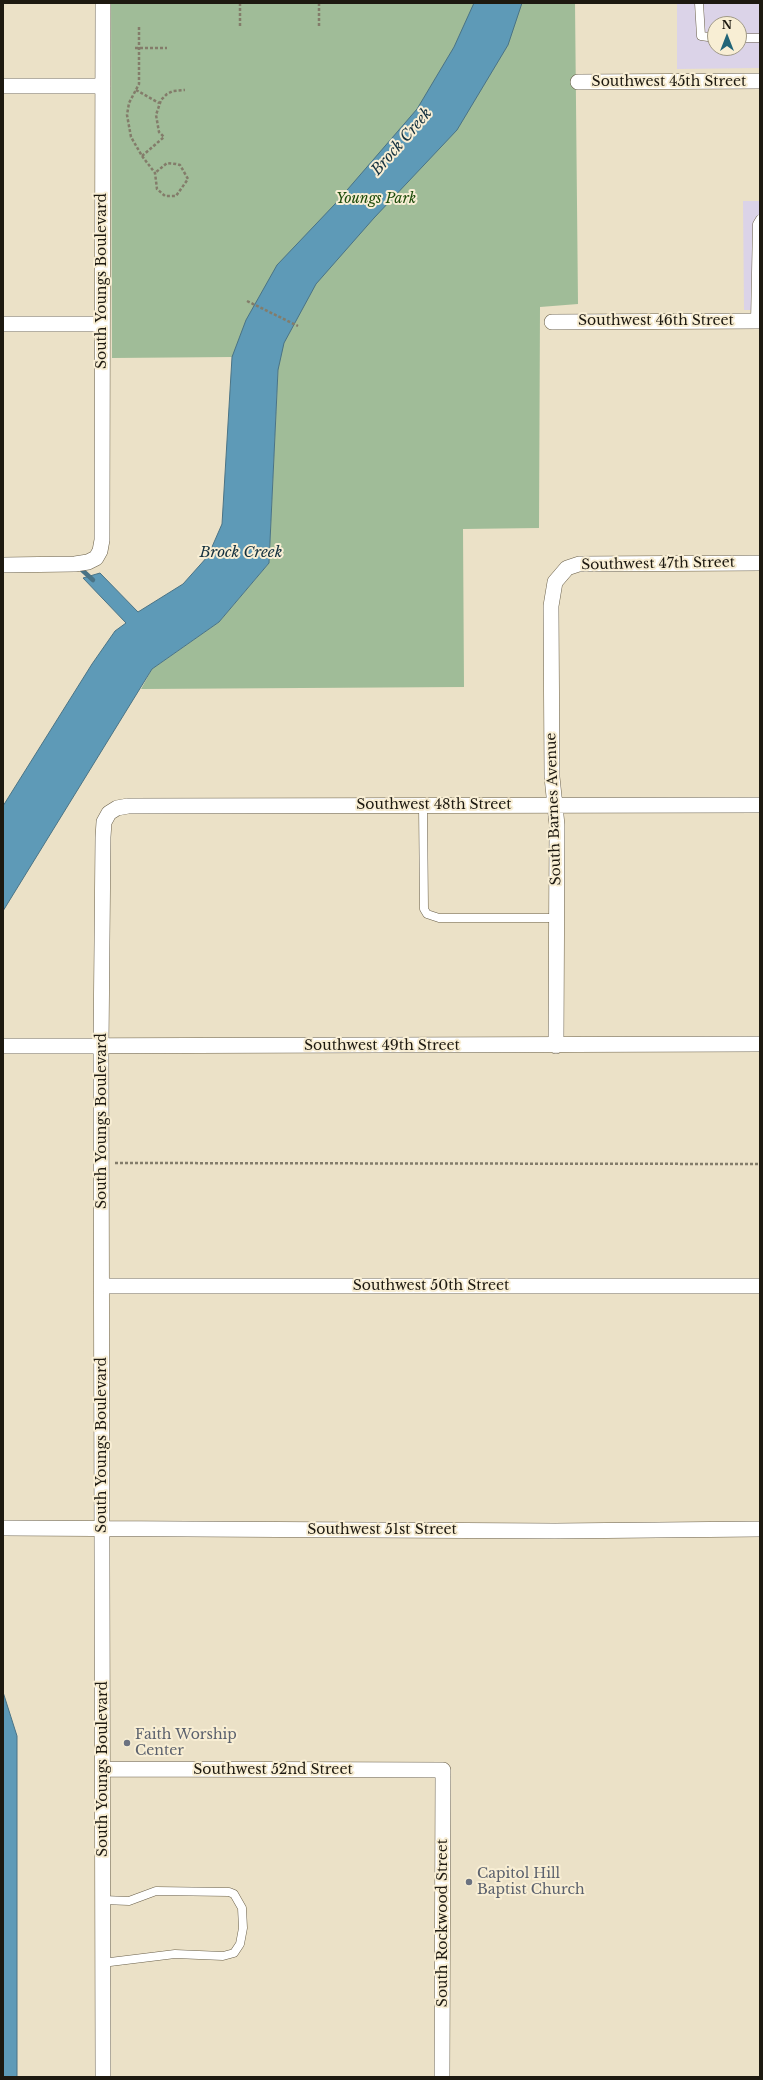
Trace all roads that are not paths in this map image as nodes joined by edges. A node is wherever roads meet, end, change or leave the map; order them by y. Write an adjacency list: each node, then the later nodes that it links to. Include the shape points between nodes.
1 (103, 3): 9 (street, South Youngs Boulevard)
2 (699, 3): 3 (lane, via 701,36)
3 (707, 37)
4 (747, 38): 5 (lane)
5 (760, 38)
6 (760, 81): 7 (street, Southwest 45th Street)
7 (578, 82)
8 (3, 86): 9 (street)
9 (103, 86): 14 (street, South Youngs Boulevard)
10 (760, 219): 11 (lane, via 757,224)
11 (758, 321): 12 (street, Southwest 46th Street)
12 (552, 322)
13 (3, 324): 14 (street)
14 (102, 324): 16 (street, South Youngs Boulevard, via 100,551 96,558 75,564)
15 (760, 563): 17 (street, Southwest 47th Street, via 579,564 567,568)
16 (3, 565)
17 (560, 575): 19 (street, South Barnes Avenue, via 551,606)
18 (423, 805): 19 (street, Southwest 48th Street); 21 (street, Southwest 48th Street, via 128,806); 22 (lane, via 424,909 427,914 439,918)
19 (554, 805): 20 (street, Southwest 48th Street); 22 (street, South Barnes Avenue)
20 (760, 805)
21 (109, 813): 25 (street, South Youngs Boulevard, via 104,822 103,837)
22 (556, 918): 26 (street, South Barnes Avenue)
23 (760, 1044): 26 (street, Southwest 49th Street)
24 (3, 1046): 25 (street, Southwest 49th Street)
25 (102, 1046): 26 (street, Southwest 49th Street); 27 (street, South Youngs Boulevard)
26 (556, 1046)
27 (102, 1286): 28 (street, Southwest 50th Street); 30 (street, South Youngs Boulevard)
28 (760, 1286)
29 (3, 1528): 30 (street, Southwest 51st Street)
30 (102, 1528): 31 (street, Southwest 51st Street, via 547,1531); 32 (street, South Youngs Boulevard)
31 (760, 1529)
32 (103, 1769): 33 (street, Southwest 52nd Street); 34 (street, South Youngs Boulevard)
33 (443, 1770): 37 (street, South Rockwood Street)
34 (103, 1900): 35 (street, South Youngs Boulevard); 35 (lane, via 129,1901 156,1891 229,1892 234,1894 242,1908 243,1928 237,1949 234,1953 223,1956 175,1954)
35 (102, 1963): 36 (street, South Youngs Boulevard)
36 (103, 2077)
37 (442, 2077)

